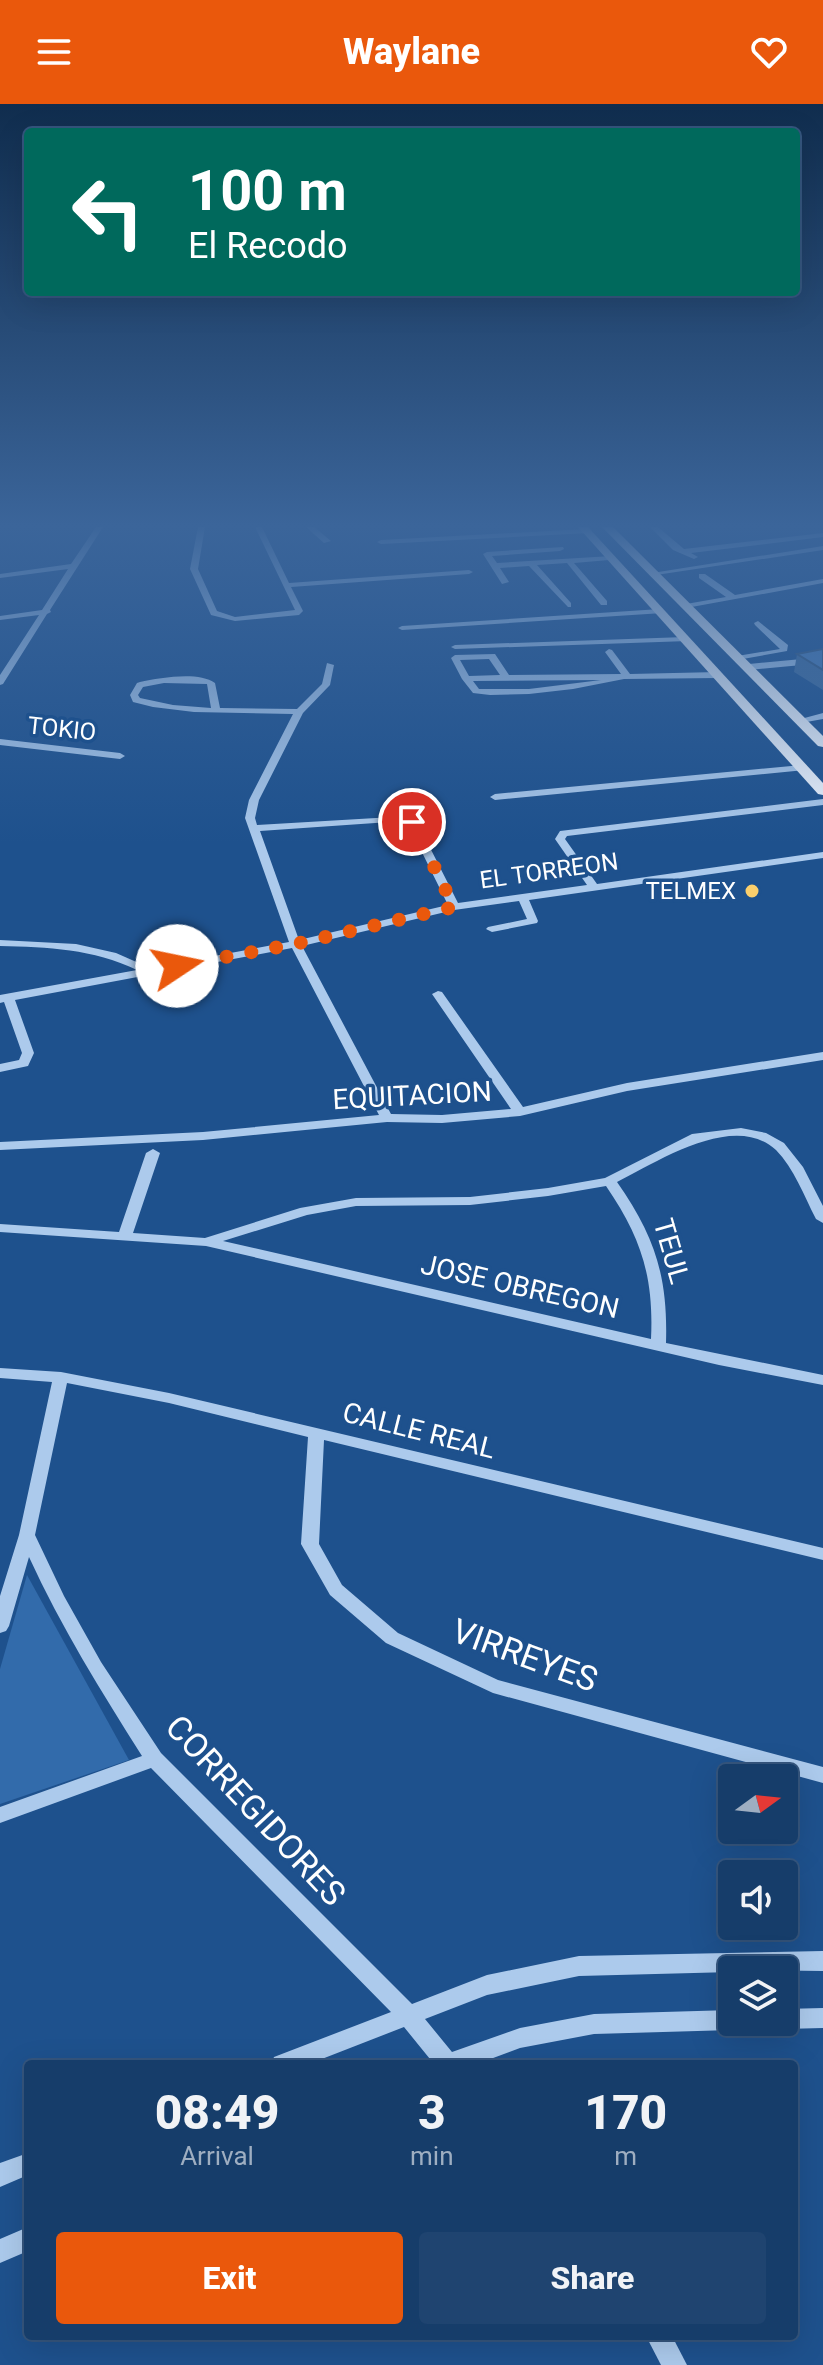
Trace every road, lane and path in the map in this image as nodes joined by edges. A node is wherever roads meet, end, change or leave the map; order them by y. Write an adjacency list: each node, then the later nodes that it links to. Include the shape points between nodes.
1 (33, 633): 10 (street)
2 (679, 633): 5 (main road)
3 (715, 633): 9 (main road)
4 (769, 633): 9 (street, via 785,647 783,651)
5 (685, 639): 6 (street); 13 (main road)
6 (455, 647)
7 (609, 652): 14 (street)
8 (823, 660): 9 (street)
9 (744, 662): 21 (main road)
10 (11, 664): 12 (street); 17 (street)
11 (330, 665): 19 (street, via 326,685)
12 (0, 666)
13 (718, 675): 14 (street); 25 (main road)
14 (627, 676): 15 (street); 16 (street, via 582,686 491,692 476,691)
15 (506, 678): 16 (street); 16 (street, via 492,656 455,658)
16 (466, 679)
17 (0, 682)
18 (216, 708): 18 (street, via 144,703 134,695 140,685 205,680 211,683); 19 (street)
19 (299, 712): 29 (street, via 254,800)
20 (823, 716): 21 (street)
21 (801, 720): 23 (main road)
22 (0, 742): 24 (street, TOKIO)
23 (823, 743)
24 (120, 756)
25 (802, 768): 26 (main road); 27 (street)
26 (823, 791)
27 (495, 797)
28 (823, 802): 31 (street, via 564,833 560,839)
29 (253, 828): 33 (street, via 395,817 412,822); 36 (street)
30 (823, 855): 31 (street, EL TORREON)
31 (594, 887): 32 (street, EL TORREON)
32 (522, 897): 33 (street, EL TORREON); 34 (street, via 533,921)
33 (454, 907): 36 (street, EL TORREON)
34 (492, 929)
35 (0, 943): 37 (street, via 88,948)
36 (295, 944): 37 (street, EL TORREON); 43 (street)
37 (148, 971): 39 (street, EL TORREON)
38 (438, 994): 42 (street)
39 (4, 998): 41 (street, via 28,1053 24,1063)
40 (823, 1056): 42 (street, EQUITACION, via 627,1087)
41 (0, 1068)
42 (520, 1112): 43 (street, EQUITACION)
43 (387, 1118): 44 (street, EQUITACION, via 203,1136)
44 (0, 1146)
45 (153, 1153): 49 (street)
46 (609, 1181): 47 (street, JOSE OBREGON, via 697,1137 741,1132 779,1146); 50 (street, JOSE OBREGON, via 470,1201 356,1202 305,1211); 51 (street, TEUL, via 636,1216 656,1268)
47 (823, 1219)
48 (0, 1228): 49 (street, JOSE OBREGON)
49 (125, 1235): 50 (street, JOSE OBREGON)
50 (206, 1242): 51 (street, JOSE OBREGON)
51 (658, 1344): 54 (street, JOSE OBREGON)
52 (0, 1373): 53 (street, CALLE REAL)
53 (61, 1377): 55 (street, CALLE REAL); 56 (street)
54 (823, 1380)
55 (316, 1432): 57 (street, CALLE REAL); 60 (street, VIRREYES, via 310,1544 336,1590 392,1638 493,1686)
56 (27, 1535): 58 (street); 59 (street, CORREGIDORES, via 95,1667)
57 (823, 1554)
58 (0, 1626)
59 (154, 1759): 61 (street); 63 (street, CORREGIDORES)
60 (823, 1775)
61 (0, 1815)
62 (823, 1961): 63 (street, via 579,1966 487,1985)
63 (407, 2014): 67 (street); 68 (street, CORREGIDORES)
64 (823, 2018): 65 (street)
65 (798, 2019)
66 (718, 2020): 69 (street, via 594,2024 520,2038)
67 (292, 2060)
68 (445, 2060)
69 (459, 2060)
70 (24, 2166): 71 (street)
71 (0, 2175)
72 (24, 2241): 73 (street)
73 (0, 2251)
74 (660, 2340): 75 (street)
75 (675, 2365)

